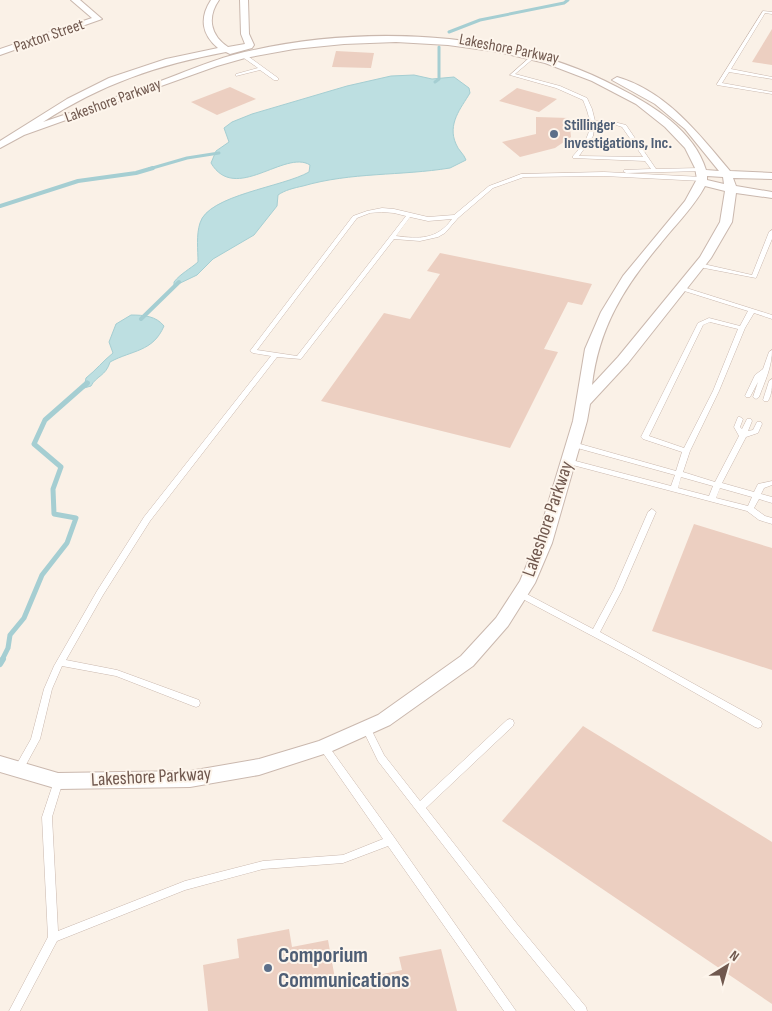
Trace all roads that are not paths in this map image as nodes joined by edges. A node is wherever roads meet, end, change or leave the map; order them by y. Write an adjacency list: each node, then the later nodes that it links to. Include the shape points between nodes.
1 (75, 0): 7 (street, Paxton Street, via 98,19)
2 (214, 0): 6 (street, via 207,16 210,35)
3 (244, 0): 5 (street, via 245,34)
4 (772, 13): 11 (lane, via 764,12)
5 (250, 45): 6 (street, Lakeshore Parkway); 8 (street); 9 (street, Lakeshore Parkway, via 385,34 466,39)
6 (224, 50): 8 (street); 17 (street, Lakeshore Parkway, via 136,71 95,87 50,111)
7 (0, 52)
8 (243, 55): 9 (street, Lakeshore Parkway, via 326,42 384,40 464,44); 10 (lane); 17 (street, Lakeshore Parkway)
9 (535, 55): 16 (lane, via 512,75 558,87 584,99); 22 (street, Lakeshore Parkway, via 588,68 636,88 688,127); 23 (street, Lakeshore Parkway, via 625,93 648,108 678,132 694,155)
10 (262, 68): 12 (lane); 14 (lane)
11 (728, 70): 13 (lane); 15 (lane, via 719,84)
12 (238, 75)
13 (772, 78)
14 (276, 79)
15 (772, 93)
16 (592, 122): 19 (lane, via 624,126); 19 (lane, via 591,140 575,157)
17 (22, 132): 18 (street, Lakeshore Parkway)
18 (0, 145)
19 (646, 159): 20 (lane)
20 (654, 170): 21 (lane); 23 (lane)
21 (604, 174): 23 (lane); 28 (lane, via 523,175 491,187)
22 (727, 174): 23 (street); 24 (street); 25 (street, Lakeshore Parkway)
23 (701, 176): 25 (street); 43 (street, Lakeshore Parkway, via 683,211 618,291 590,352)
24 (772, 176)
25 (731, 189): 26 (street); 31 (street, Lakeshore Parkway, via 726,222)
26 (772, 195)
27 (409, 215): 28 (lane, via 428,219); 30 (lane); 37 (lane, via 388,209 354,216 252,351)
28 (456, 217): 30 (lane, via 449,229 425,240)
29 (772, 232): 31 (lane, via 754,277)
30 (392, 237): 37 (lane, via 299,358)
31 (699, 265): 32 (street, Lakeshore Parkway)
32 (680, 288): 33 (lane); 43 (street, Lakeshore Parkway)
33 (752, 310): 34 (lane); 35 (lane)
34 (772, 318)
35 (742, 328): 49 (lane, via 716,392); 49 (lane, via 709,320 700,324 645,438)
36 (772, 352): 38 (lane)
37 (276, 354): 63 (lane, via 147,519)
38 (766, 369): 39 (lane); 40 (lane, via 758,374); 41 (lane)
39 (772, 380): 42 (lane)
40 (748, 396)
41 (756, 398)
42 (766, 400)
43 (585, 401): 48 (street, Lakeshore Parkway)
44 (740, 419): 47 (lane, via 737,427)
45 (749, 421): 47 (lane)
46 (759, 424): 47 (lane, via 756,431)
47 (743, 436): 53 (lane)
48 (573, 444): 50 (street, Lakeshore Parkway); 51 (lane)
49 (686, 451): 51 (lane)
50 (568, 461): 54 (lane); 61 (street, Lakeshore Parkway, via 544,543)
51 (680, 474): 53 (lane); 54 (lane)
52 (772, 483): 55 (lane, via 761,486)
53 (718, 485): 55 (lane); 56 (lane)
54 (674, 489): 56 (lane)
55 (757, 496): 57 (lane); 58 (lane)
56 (712, 499): 58 (lane)
57 (772, 500)
58 (750, 509): 60 (lane)
59 (652, 512): 62 (lane)
60 (772, 521)
61 (520, 594): 62 (lane); 67 (street, Lakeshore Parkway, via 502,622 466,661 384,720)
62 (595, 633): 66 (lane)
63 (60, 662): 64 (lane, via 117,673); 70 (lane, via 48,689 36,739)
64 (196, 704)
65 (510, 723): 72 (lane)
66 (758, 724)
67 (366, 728): 68 (street, Lakeshore Parkway); 72 (lane, via 382,758)
68 (324, 747): 71 (street, Lakeshore Parkway, via 259,767 190,779); 73 (lane)
69 (0, 764): 70 (street, Lakeshore Parkway)
70 (19, 769): 71 (street, Lakeshore Parkway)
71 (58, 781): 74 (lane, via 47,817)
72 (420, 807): 77 (lane)
73 (391, 840): 74 (lane, via 343,858 263,865 185,886); 76 (lane)
74 (53, 938): 75 (lane)
75 (14, 1011)
76 (511, 1011)
77 (582, 1011)

